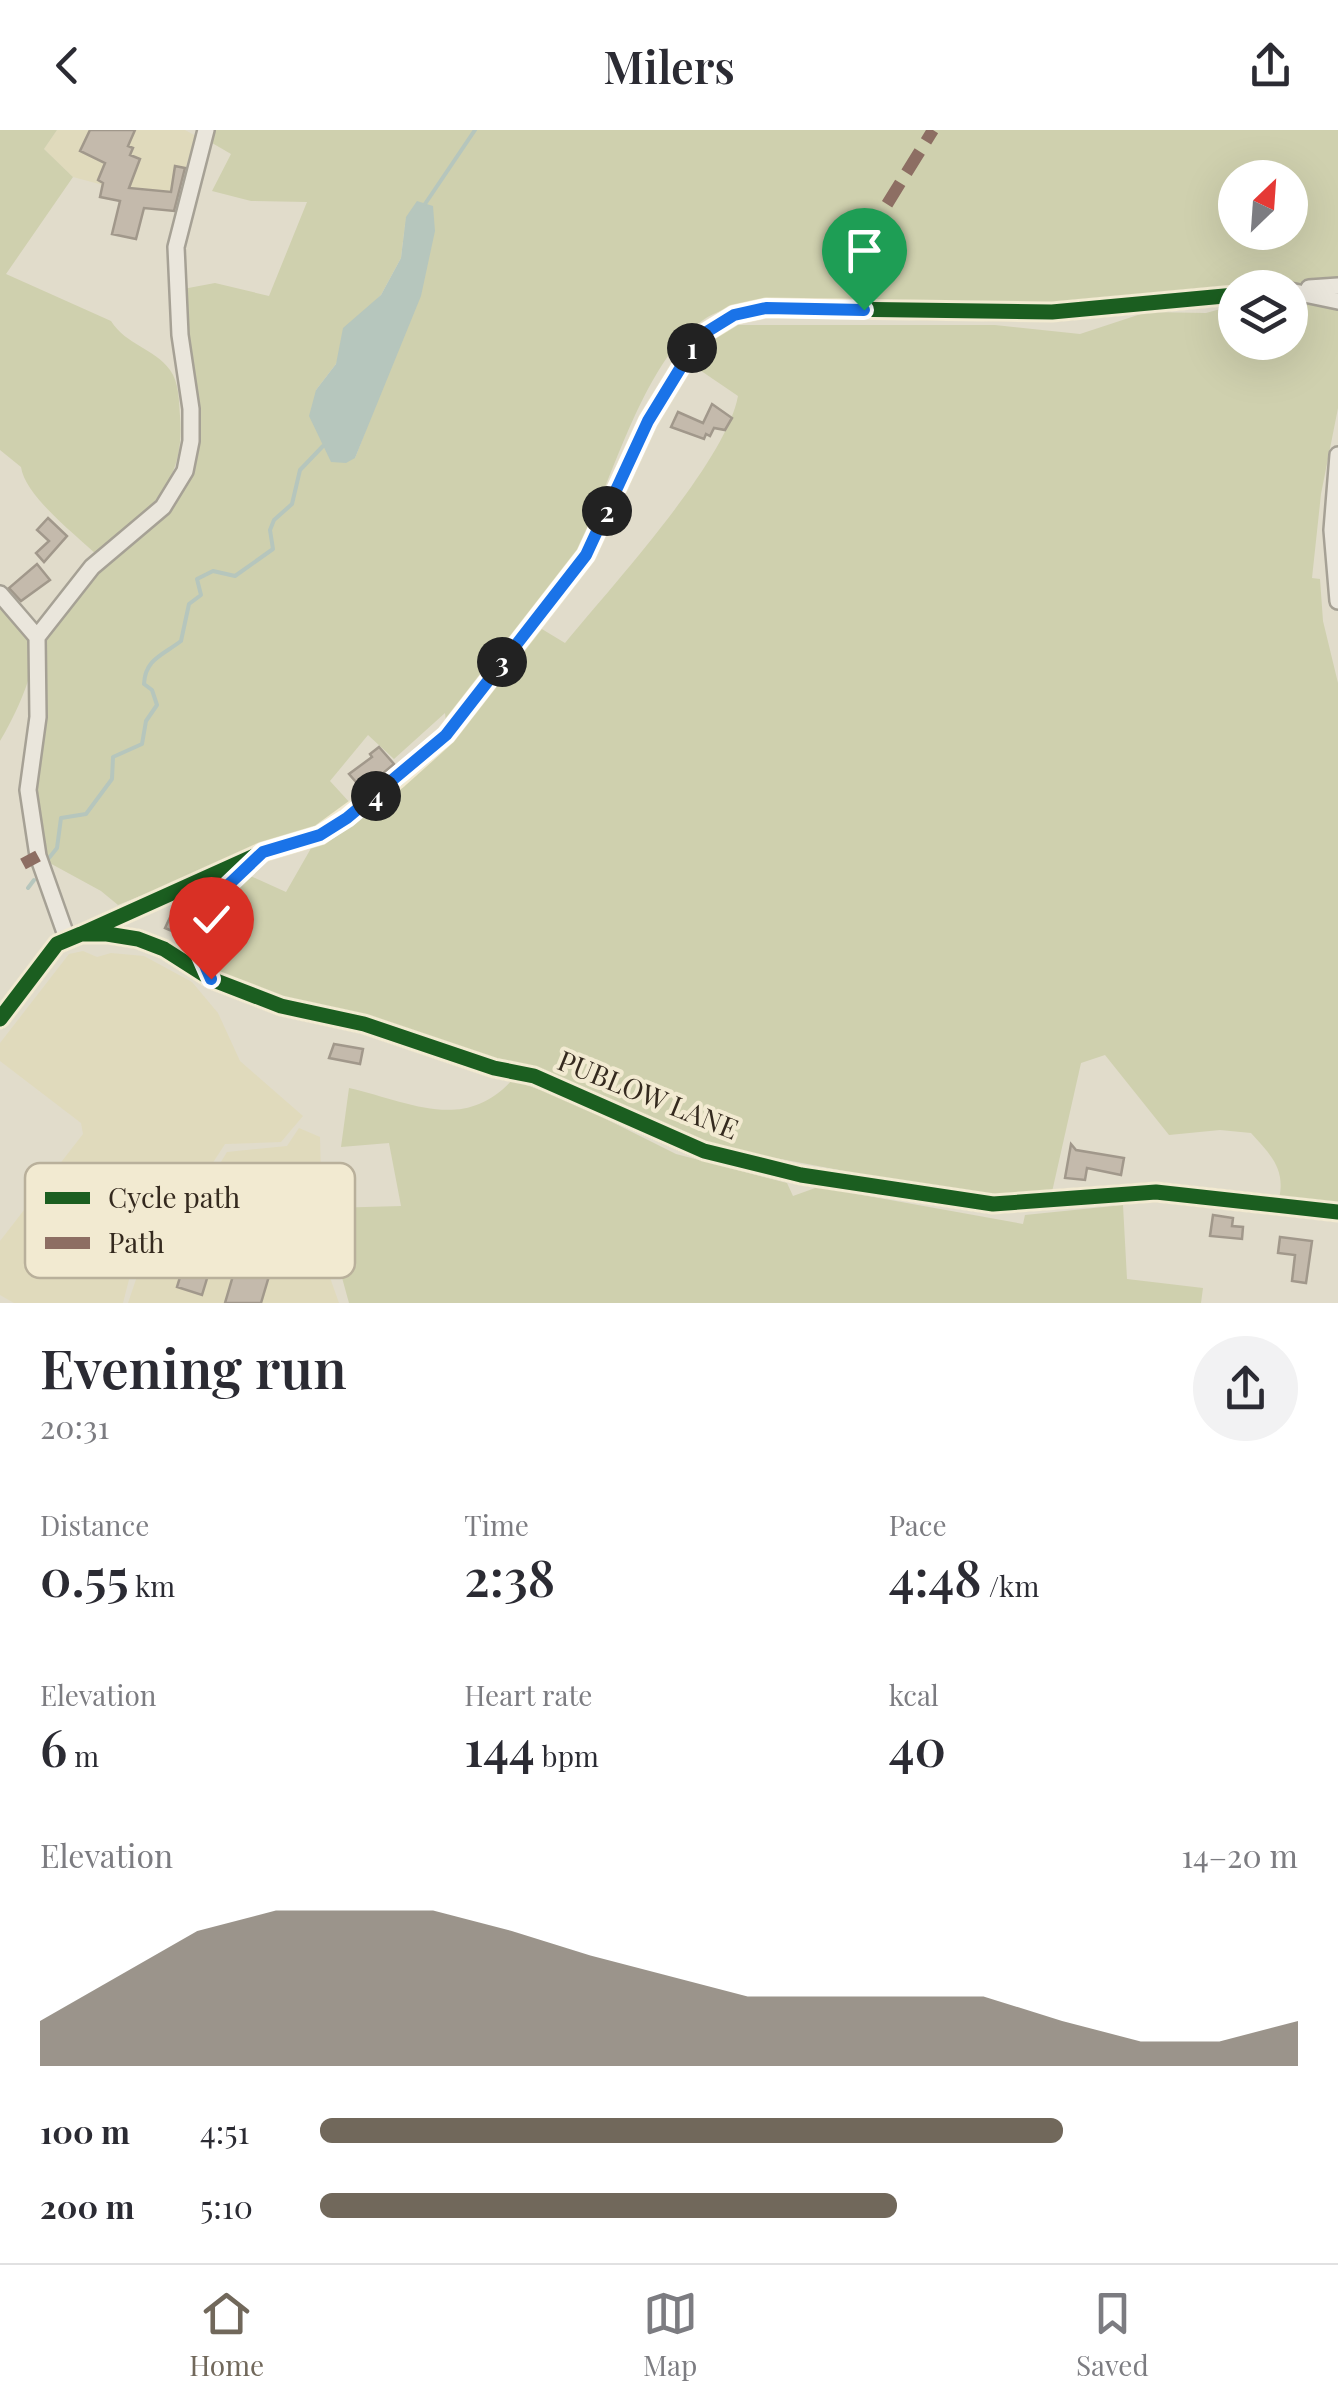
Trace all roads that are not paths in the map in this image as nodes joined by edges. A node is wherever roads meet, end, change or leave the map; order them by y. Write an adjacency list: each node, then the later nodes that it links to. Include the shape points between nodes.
1 (206, 130): 10 (street, via 176,247 191,408 185,471 163,507 92,567)
2 (1338, 286): 3 (street)
3 (1308, 288)
4 (1308, 294): 6 (street)
5 (1218, 297): 11 (street, via 1052,312 766,308 734,315 700,336 678,367 586,555 446,735 320,835)
6 (1338, 300)
7 (1338, 455): 9 (street, via 1332,530)
8 (0, 594): 10 (street)
9 (1338, 601)
10 (37, 637): 12 (street, via 38,717 28,790 38,856)
11 (263, 852): 12 (street); 13 (street, via 223,890 211,913 201,956)
12 (74, 936): 13 (street, PUBLOW LANE, via 138,939); 14 (street, via 44,956)
13 (211, 979): 15 (street, PUBLOW LANE, via 308,1015 378,1028 534,1076 704,1151 800,1175 993,1204 1156,1192)
14 (0, 1019)
15 (1338, 1212)

